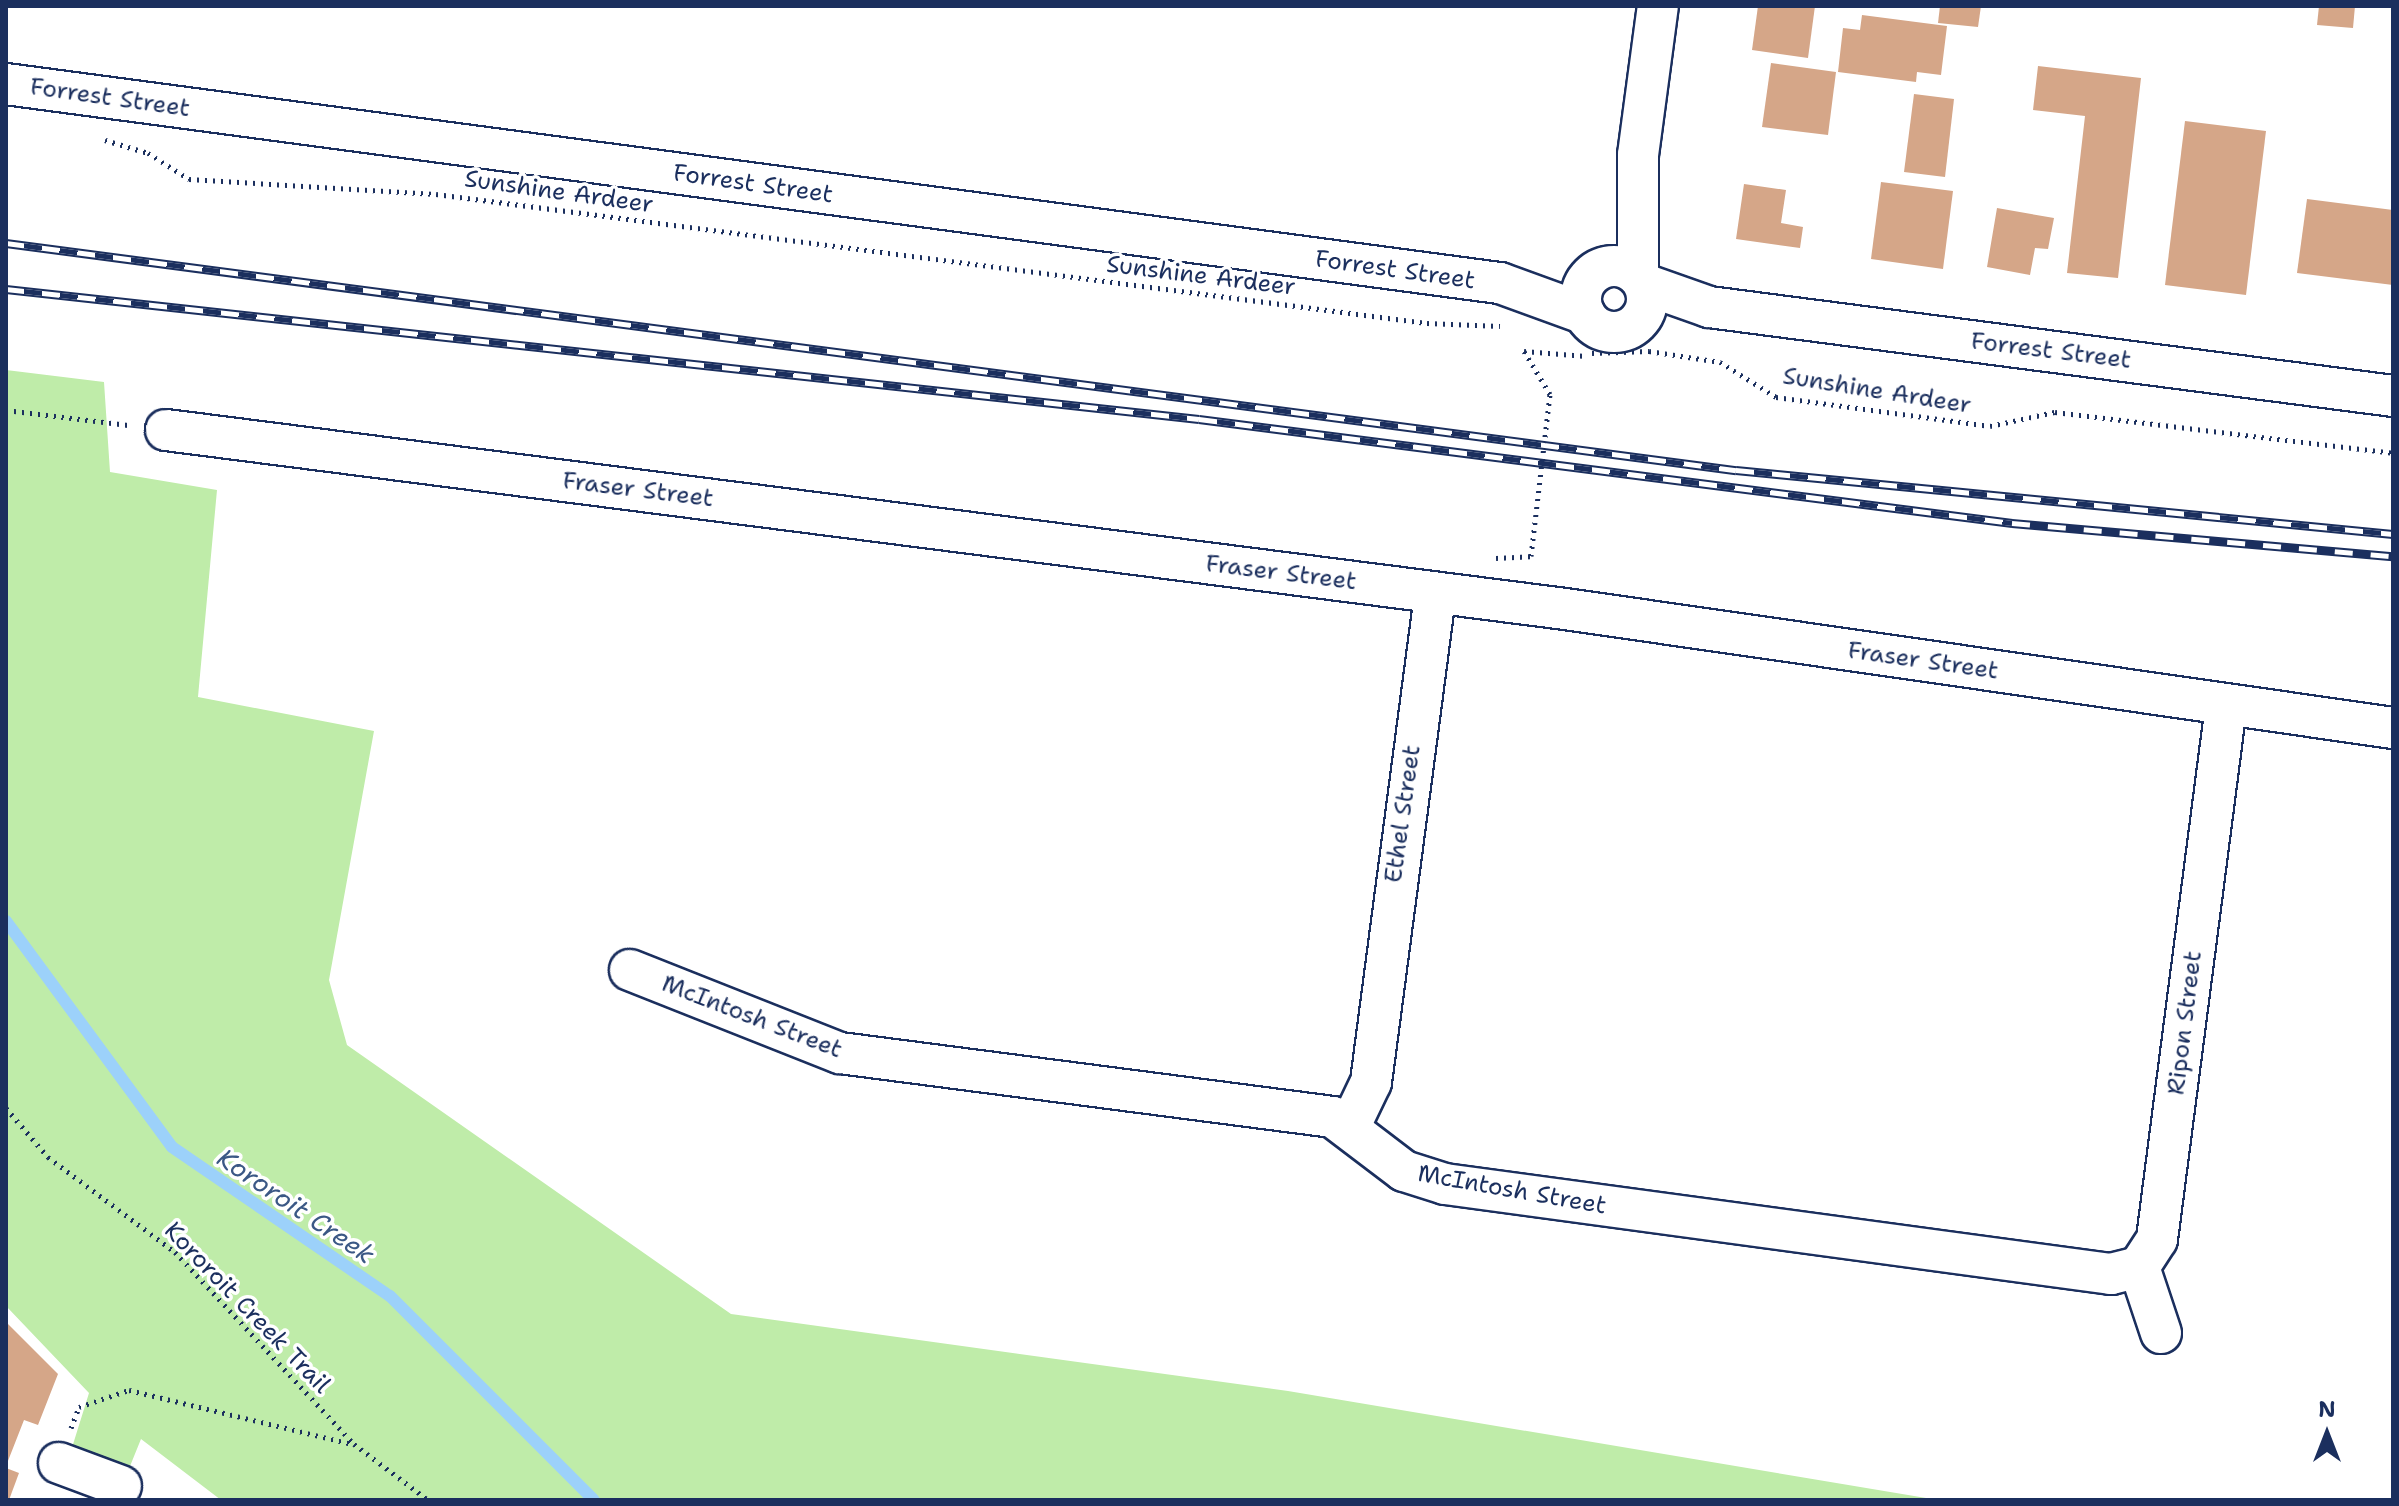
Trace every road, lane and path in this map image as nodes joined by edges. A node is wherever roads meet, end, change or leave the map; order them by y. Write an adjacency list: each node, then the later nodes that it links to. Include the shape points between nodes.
1 (1658, 6): 4 (street, via 1638,155)
2 (6, 84): 4 (street, Forrest Street)
3 (91, 136): 5 (path, Sunshine Ardeer, via 148,153 189,179 436,194 1427,323)
4 (1611, 297): 6 (path); 7 (street, Forrest Street)
5 (1516, 326)
6 (1599, 355): 10 (path, Sunshine Ardeer, via 1649,351 1720,362 1776,397 1990,426 2055,412); 11 (path, Sunshine Ardeer, via 1524,351 1550,394 1531,556 1475,559)
7 (2393, 396)
8 (6, 410): 9 (path)
9 (166, 430): 11 (street, Fraser Street)
10 (2393, 453)
11 (1453, 595): 12 (street, Fraser Street); 16 (street, Ethel Street, via 1372,1035)
12 (2226, 706): 13 (street, Fraser Street); 17 (street, Ripon Street, via 2157,1239)
13 (2393, 728)
14 (630, 970): 16 (street, McIntosh Street, via 840,1053)
15 (6, 1108): 19 (path, Kororoit Creek Trail, via 48,1157 175,1252)
16 (1342, 1122): 17 (street, McIntosh Street, via 1404,1171 1445,1184 2111,1274)
17 (2139, 1267): 18 (street)
18 (2161, 1333)
19 (354, 1444): 20 (path, via 129,1390 79,1407); 21 (path, Kororoit Creek Trail)
20 (85, 1481)
21 (428, 1500)

